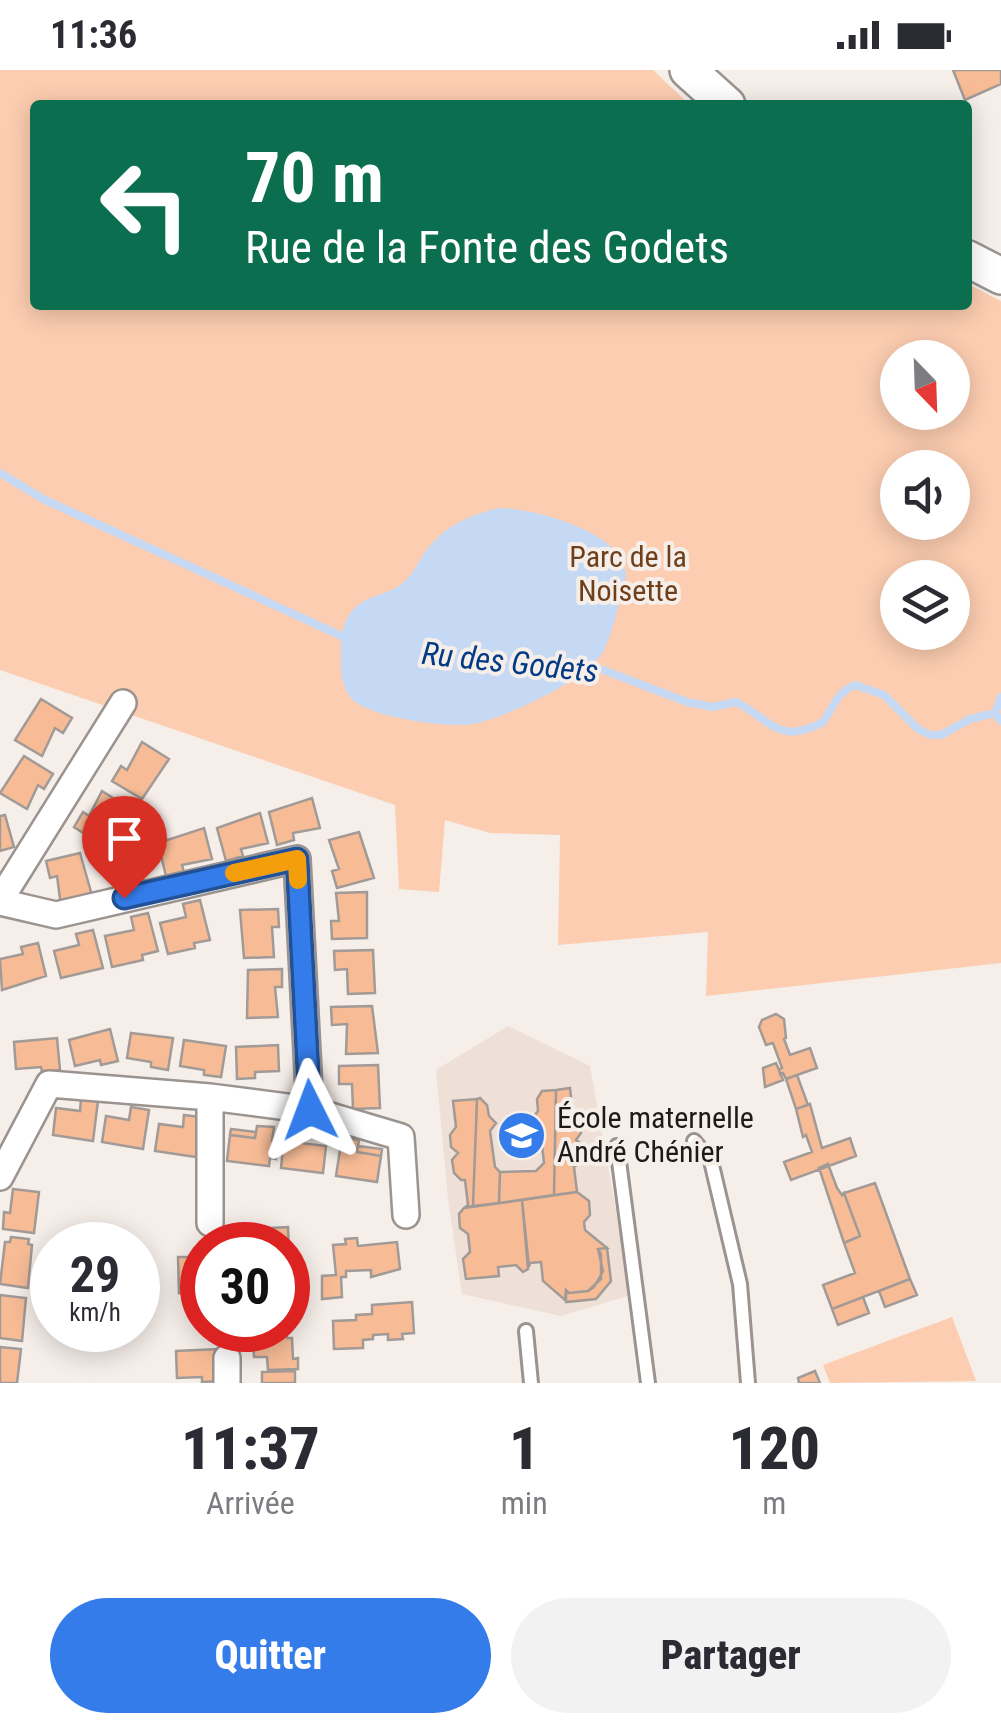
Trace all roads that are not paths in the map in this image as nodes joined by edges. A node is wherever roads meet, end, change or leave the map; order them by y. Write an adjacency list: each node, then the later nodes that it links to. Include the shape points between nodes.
1 (688, 70): 2 (main road)
2 (721, 100)
3 (972, 262): 4 (main road)
4 (1001, 276)
5 (124, 703): 6 (street)
6 (0, 901): 8 (street, via 56,914 297,859)
7 (210, 1097): 8 (street); 11 (street, via 49,1084); 13 (street)
8 (310, 1110): 12 (street, via 401,1137)
9 (694, 1140): 17 (lane, via 711,1161 740,1284)
10 (616, 1146): 16 (lane)
11 (0, 1177)
12 (406, 1215)
13 (210, 1222)
14 (526, 1331): 15 (lane)
15 (531, 1383)
16 (648, 1383)
17 (748, 1383)

